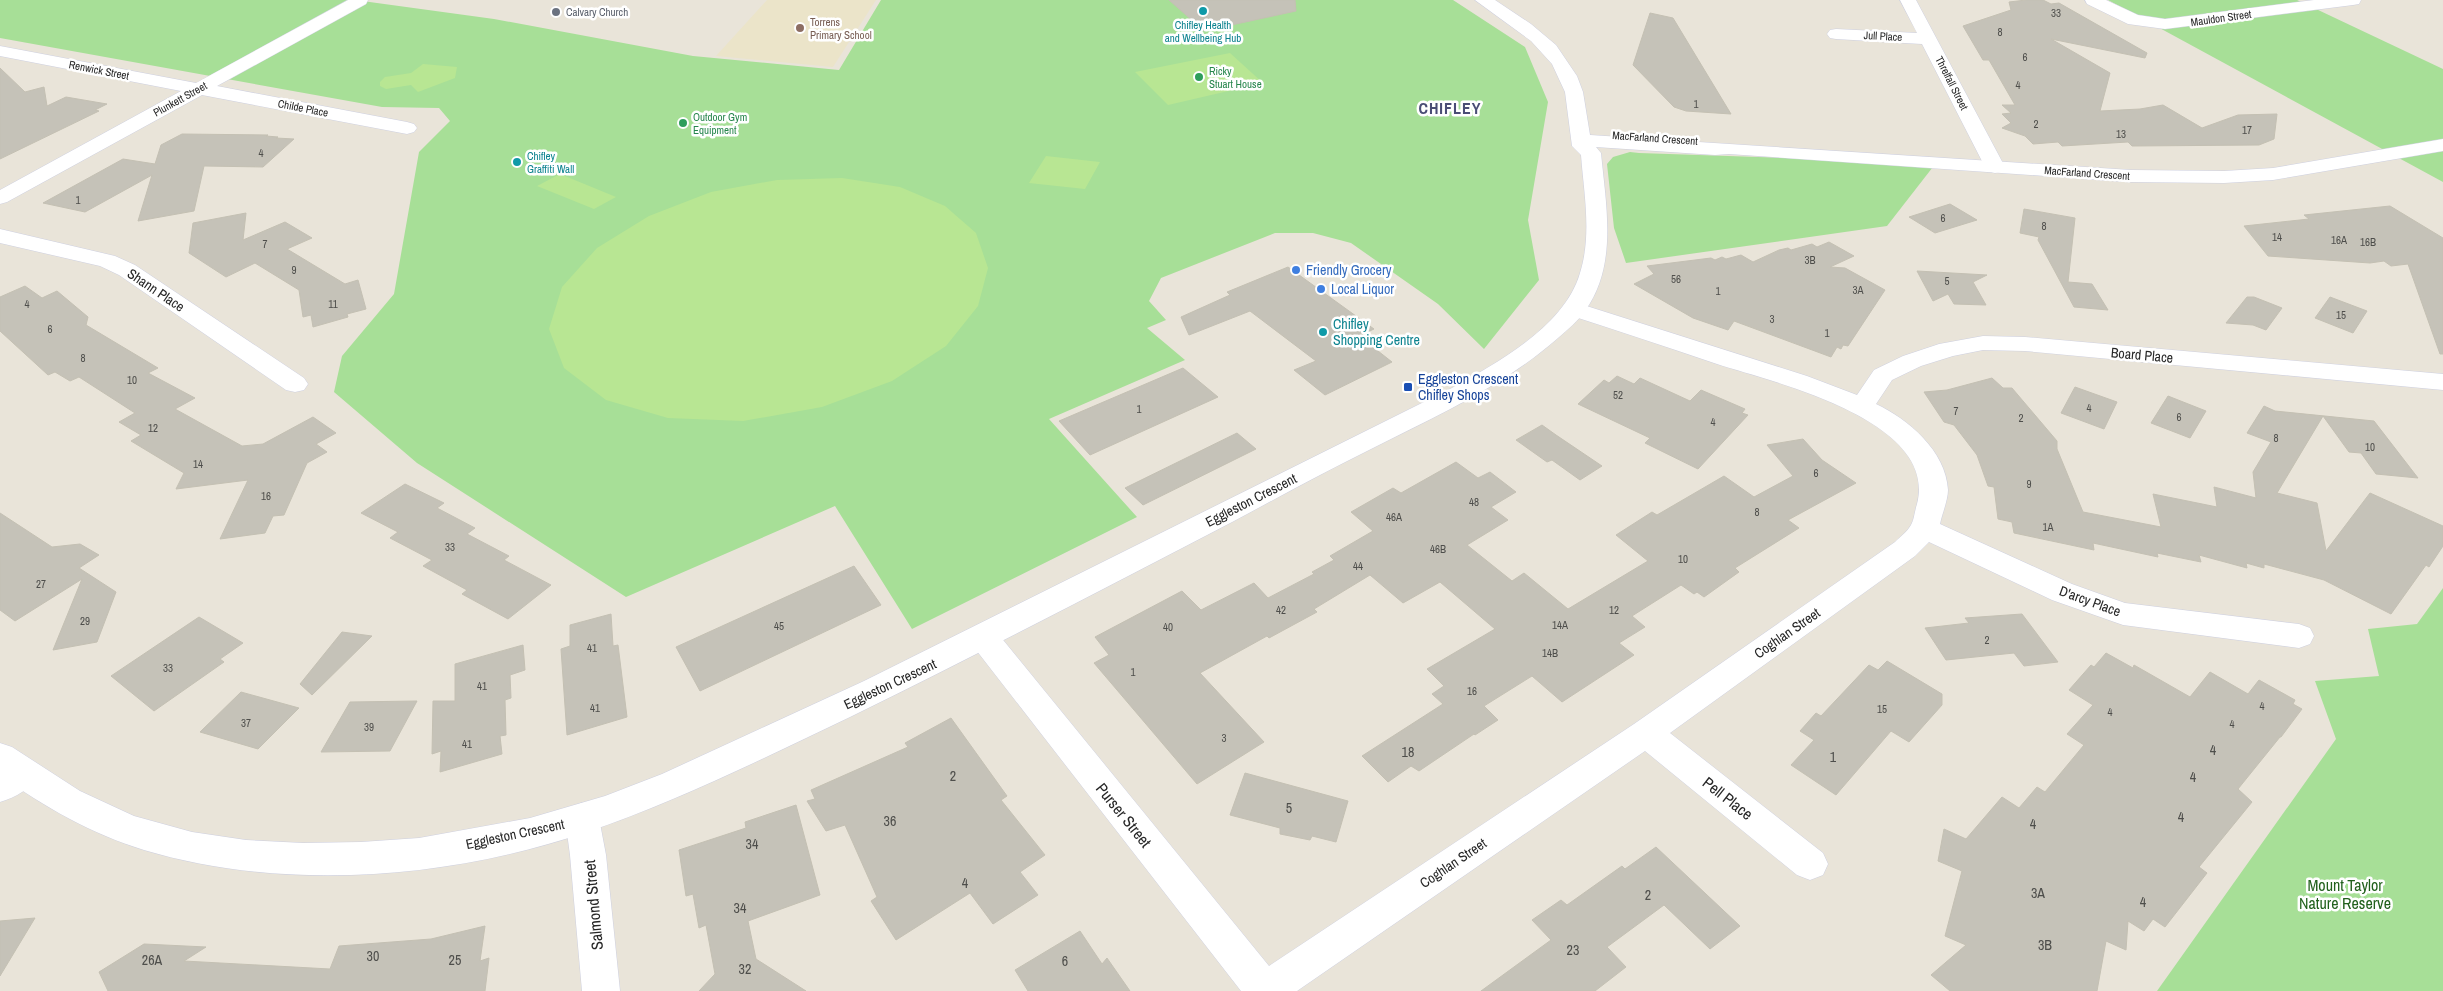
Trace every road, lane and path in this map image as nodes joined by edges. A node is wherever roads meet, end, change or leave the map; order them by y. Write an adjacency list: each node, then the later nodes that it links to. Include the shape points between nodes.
1 (1483, 0): 12 (street, Eggleston Crescent, via 1538,38 1557,58 1574,92)
2 (1500, 0): 12 (street, Eggleston Crescent, via 1553,35 1573,57 1591,93)
3 (1908, 0): 8 (street, Threlfall Street)
4 (2092, 0): 5 (street, Mauldon Street, via 2134,20 2165,24)
5 (2353, 0)
6 (348, 7): 10 (street, Plunkett Street)
7 (1836, 34): 8 (street, Jull Place)
8 (1929, 39): 14 (street, Threlfall Street)
9 (0, 51): 10 (street, Renwick Street)
10 (199, 89): 11 (street, Childe Place); 15 (street, Plunkett Street)
11 (407, 128)
12 (1590, 140): 14 (street, MacFarland Crescent); 17 (street, Eggleston Crescent, via 1598,237 1590,280)
13 (2443, 145): 14 (street, MacFarland Crescent, via 2273,174 2224,177 2131,176)
14 (1995, 167)
15 (0, 198)
16 (0, 236): 19 (street, Shann Place, via 107,261 127,270)
17 (1574, 310): 20 (street, Coghlan Street); 23 (street, Eggleston Crescent, via 1527,354 1492,378)
18 (2443, 382): 20 (street, Board Place, via 2025,344 1983,343 1948,349 1912,361 1883,376)
19 (294, 384)
20 (1862, 406): 21 (street, Coghlan Street, via 1894,426 1922,453 1935,482 1933,505)
21 (1924, 528): 22 (street, D'arcy Place, via 2062,592 2123,614); 24 (street, Coghlan Street, via 1905,549)
22 (2298, 636)
23 (984, 638): 26 (street, Eggleston Crescent, via 684,779); 29 (street, Purser Street)
24 (1646, 733): 27 (street, Pell Place); 29 (street, Coghlan Street)
25 (5, 767): 26 (street, Eggleston Crescent, via 71,804 141,834 217,852 297,859 394,856 499,839)
26 (582, 818): 28 (street, Salmond Street)
27 (1810, 864)
28 (601, 991)
29 (1265, 991)

